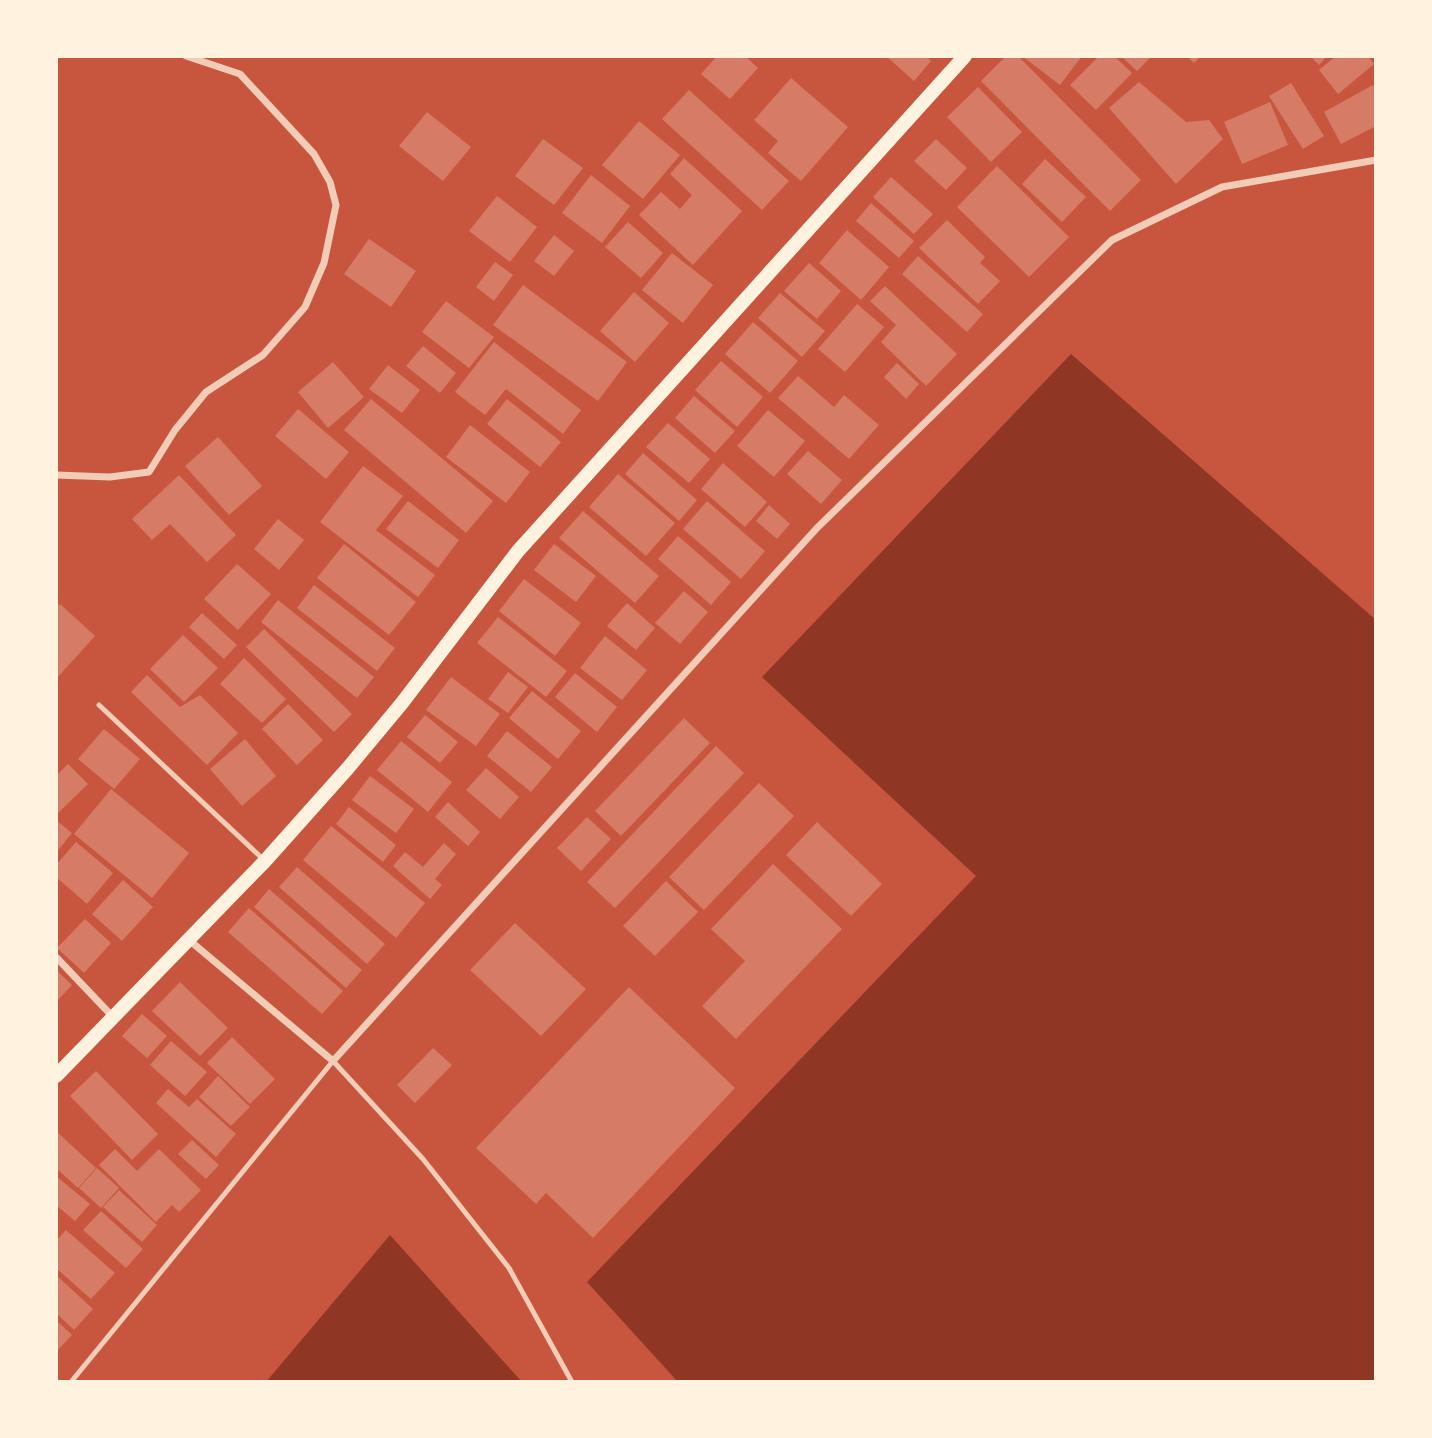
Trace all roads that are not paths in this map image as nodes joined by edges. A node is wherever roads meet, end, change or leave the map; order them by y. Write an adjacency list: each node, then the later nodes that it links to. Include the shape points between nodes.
1 (186, 56): 4 (street, via 240,74 314,154 330,182 336,205 324,263 304,307 264,355 206,392 149,472 110,477)
2 (965, 56): 6 (main road, via 519,551 402,703)
3 (1376, 160): 10 (street, via 1222,187 1112,240 817,528)
4 (56, 475)
5 (99, 705): 6 (lane)
6 (265, 861): 7 (main road)
7 (188, 939): 9 (main road); 10 (street)
8 (56, 957): 9 (street)
9 (112, 1016): 11 (main road)
10 (333, 1061): 12 (lane); 13 (lane, via 423,1160 509,1268)
11 (56, 1076)
12 (71, 1382)
13 (572, 1382)

